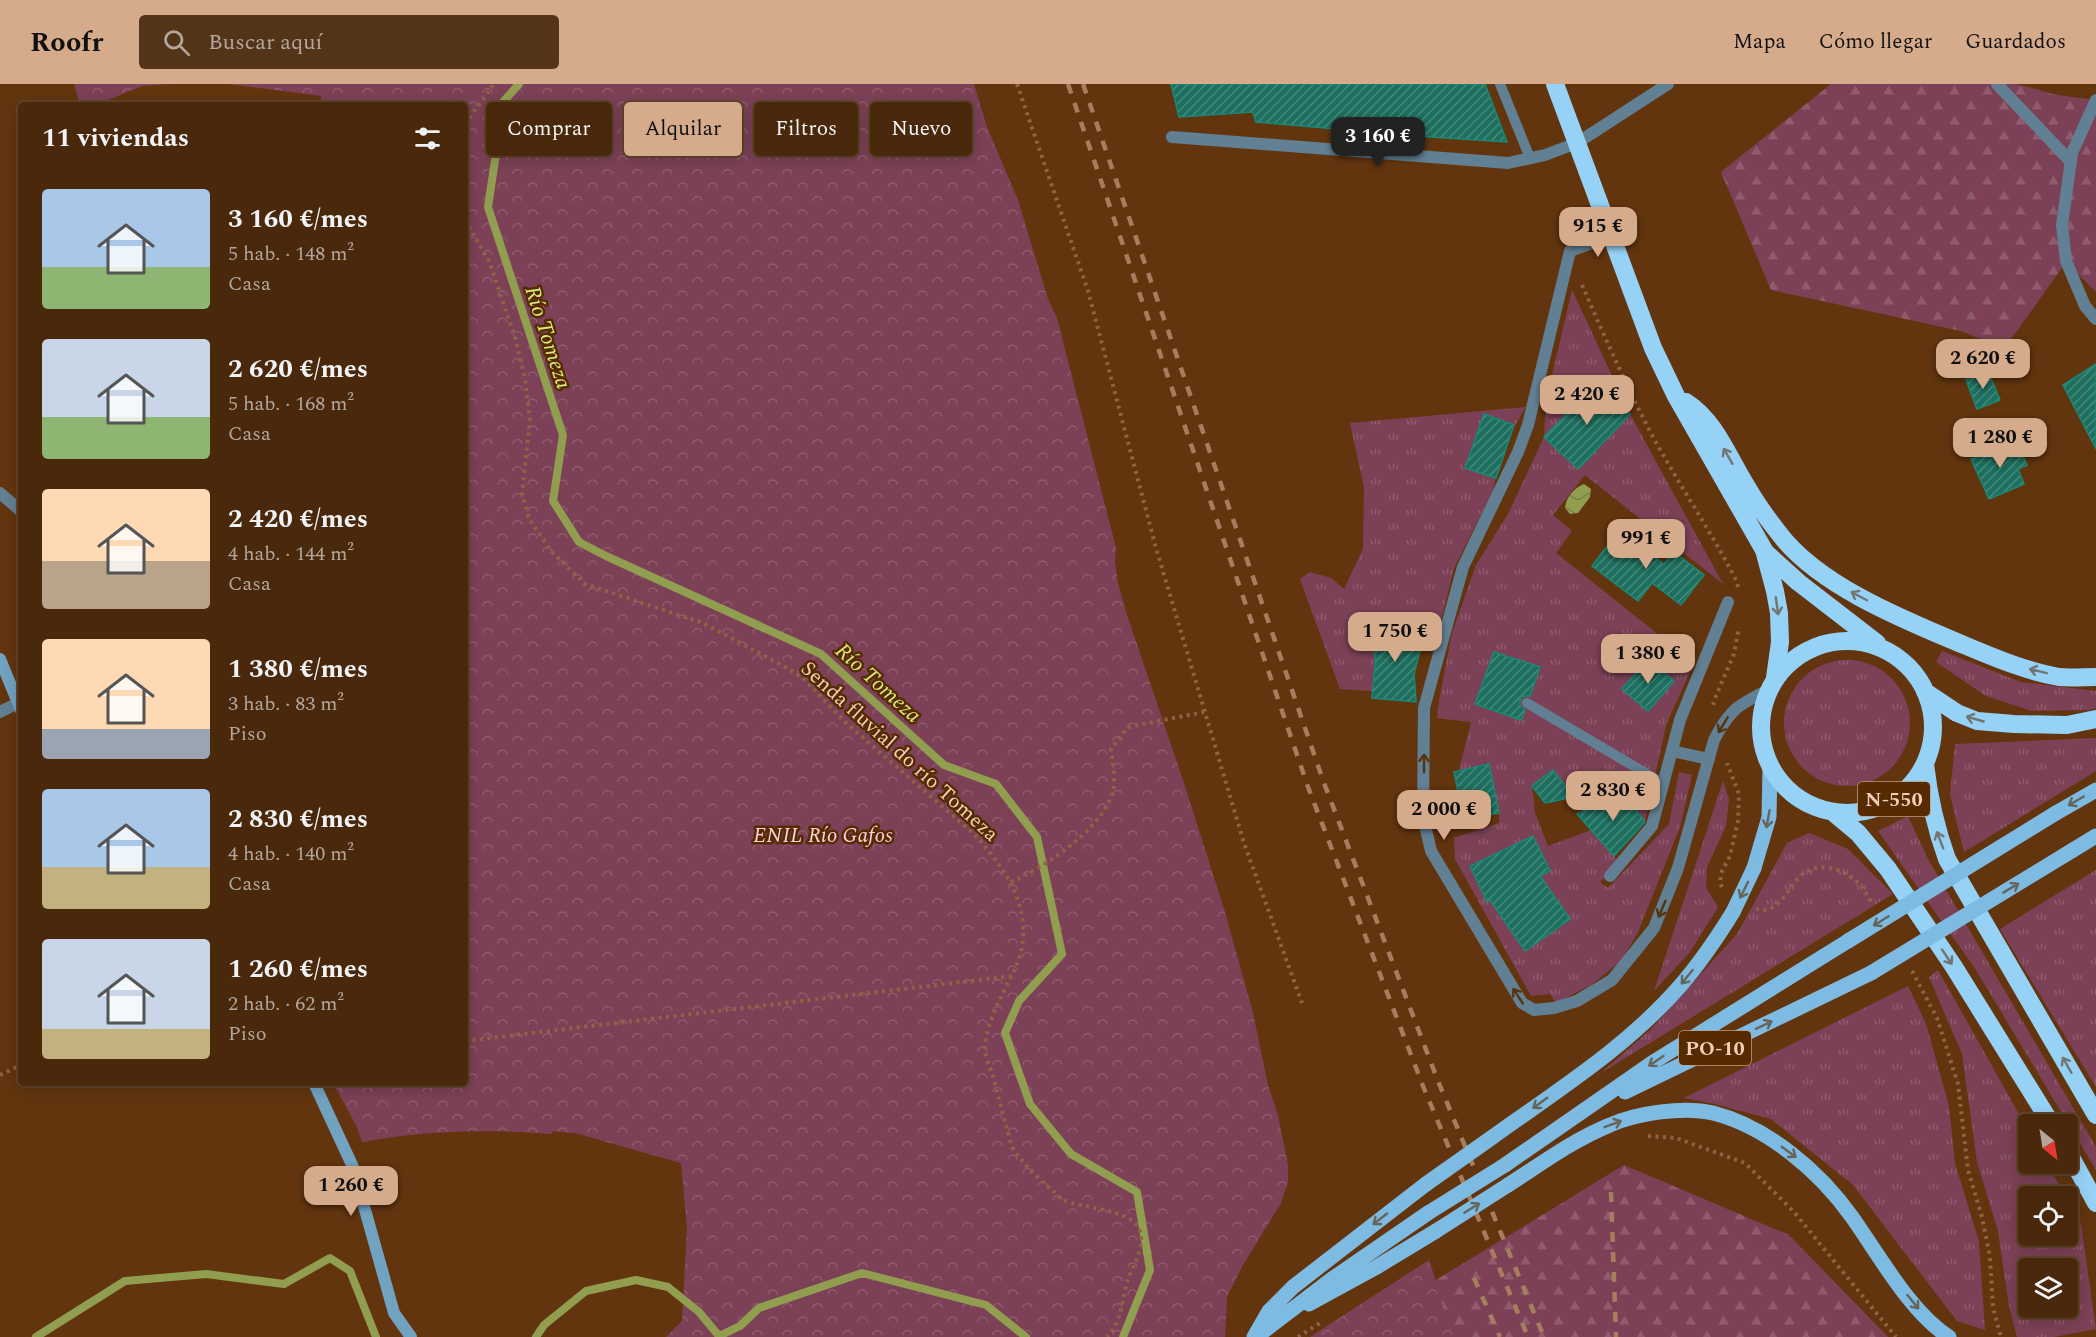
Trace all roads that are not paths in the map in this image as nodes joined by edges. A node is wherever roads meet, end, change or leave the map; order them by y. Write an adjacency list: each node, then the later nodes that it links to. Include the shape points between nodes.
1 (1500, 84): 8 (lane)
2 (1555, 84): 7 (highway, N-550)
3 (1668, 84): 7 (street)
4 (1997, 84): 9 (street)
5 (2096, 100): 9 (street)
6 (1172, 137): 8 (street, via 1508,163)
7 (1577, 143): 8 (street); 10 (highway, N-550)
8 (1530, 158)
9 (2071, 162): 11 (street, via 2062,225 2066,261 2085,306)
10 (1611, 236): 12 (highway, N-550, via 1653,348); 28 (street, one-way to 10, via 1668,895 1654,928 1634,955 1612,980 1577,1001 1534,1010 1522,1004 1431,851 1423,817 1424,708 1463,567 1528,424 1570,251)
11 (2096, 319)
12 (1676, 396): 15 (highway, N-550); 19 (highway, one-way to 12, via 2060,677 2011,664 1913,624 1840,585 1807,562 1780,535 1712,428 1694,407)
13 (0, 493): 14 (street)
14 (18, 508)
15 (1764, 550): 17 (highway, N-550, via 1798,582); 20 (highway, N-550, one-way to 20, via 1779,613 1780,642)
16 (1728, 602): 27 (street, via 1680,720)
17 (1883, 648): 20 (highway, N-550, via 1849,640 1815,646 1786,665); 21 (highway, N-550, via 1909,666)
18 (0, 659): 22 (street)
19 (2096, 677)
20 (1772, 684): 28 (street, one-way to 28, via 1729,714 1714,740); 30 (highway, N-550, via 1762,709 1760,729)
21 (1927, 693): 26 (highway, one-way to 21, via 2067,725 1977,721); 29 (highway, N-550, via 1933,716 1933,741)
22 (18, 701)
23 (1527, 703): 31 (lane)
24 (18, 707): 25 (street)
25 (0, 712)
26 (2096, 719)
27 (1672, 751): 28 (street); 31 (street)
28 (1709, 759)
29 (1925, 764): 33 (highway, N-550, via 1897,798 1856,813); 38 (highway, N-550, one-way to 29, via 1947,858 1929,801)
30 (1770, 768): 33 (highway, N-550, via 1796,797); 44 (main road, one-way to 44, bridge, via 1769,817 1754,868 1710,949 1679,988 1581,1073 1426,1184 1293,1287 1269,1311)
31 (1664, 784): 35 (street, via 1652,826)
32 (2096, 790): 39 (main road, PO-10, one-way to 39, bridge, via 1655,1061)
33 (1834, 813): 37 (highway, N-550, one-way to 37, via 1858,833 1888,869)
34 (2096, 836): 39 (main road, PO-10, one-way to 34, bridge, via 1641,1083 1871,973)
35 (1610, 876)
36 (315, 1086): 43 (street, via 353,1167 393,1313)
37 (2045, 1114)
38 (2096, 1115)
39 (1562, 1127): 42 (main road, bridge, via 1428,1213)
40 (2078, 1170): 41 (highway)
41 (2096, 1203)
42 (1284, 1314): 44 (main road); 45 (main road, one-way to 45, bridge, via 1318,1301 1577,1140 1611,1124 1659,1112 1712,1113 1770,1138 1800,1160 1842,1203 1912,1302 1936,1329)
43 (411, 1337)
44 (1255, 1337)
45 (1949, 1337)

